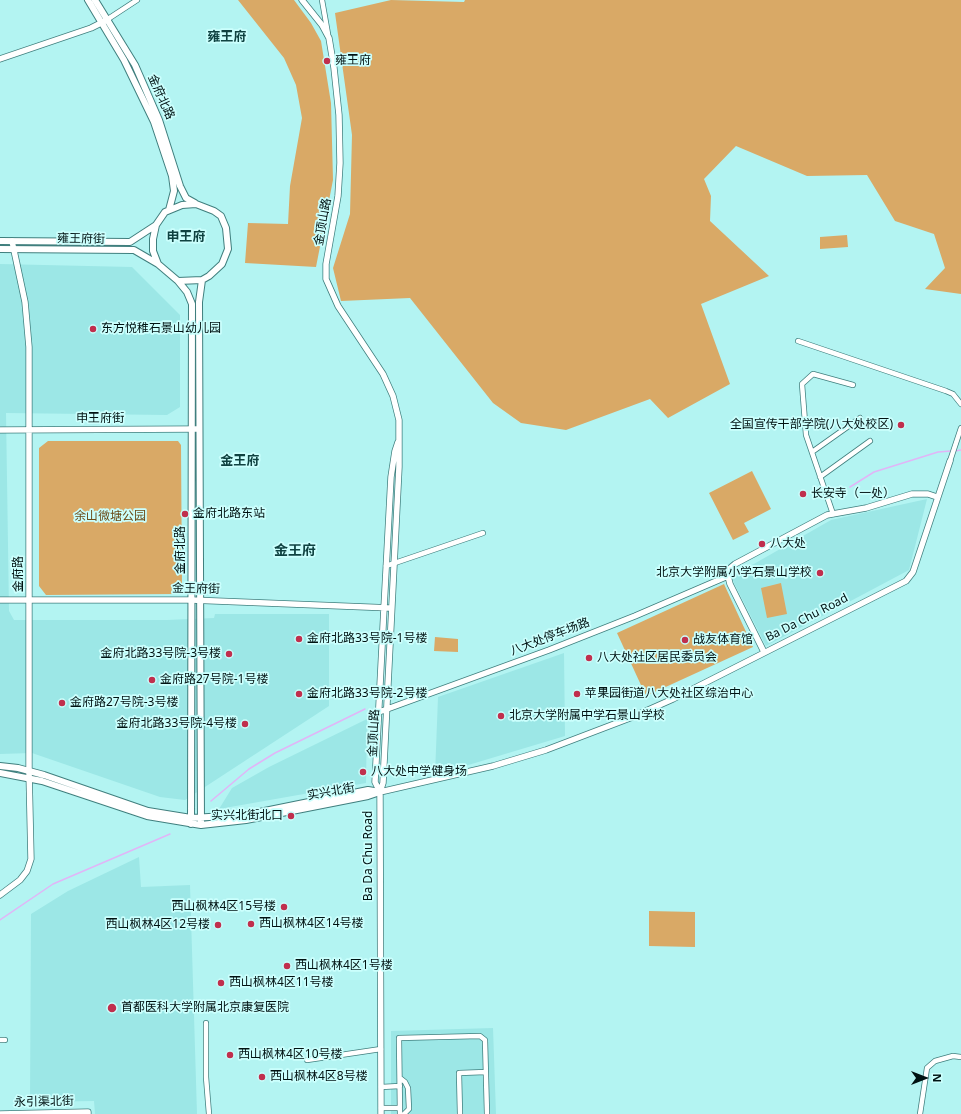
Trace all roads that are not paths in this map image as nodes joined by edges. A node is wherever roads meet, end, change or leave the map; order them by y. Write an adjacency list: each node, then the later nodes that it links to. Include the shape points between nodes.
1 (88, 0): 6 (main road, 金府北路)
2 (96, 0): 6 (main road, 金府北路)
3 (137, 0): 6 (street)
4 (302, 0): 7 (street, 金顶山路)
5 (322, 0): 7 (street)
6 (105, 21): 8 (street); 9 (main road, 金府北路, via 135,65 168,143 180,186 186,198); 10 (main road, 金府北路, via 154,122 172,176 174,192)
7 (329, 38): 28 (street, 金顶山路, via 339,114 340,164 326,279 338,306 377,362 388,383 397,408)
8 (0, 59)
9 (196, 204): 10 (main road, via 182,204); 17 (main road, via 221,216 228,238 228,249 222,264)
10 (169, 210): 11 (main road)
11 (156, 225): 13 (main road, 雍王府街, via 130,242); 16 (main road, via 153,251)
12 (0, 241): 13 (main road, 雍王府街)
13 (12, 241): 15 (street, 金府路)
14 (0, 249): 15 (main road, 雍王府街)
15 (14, 249): 16 (main road, 雍王府街, via 134,250); 27 (street, 金府路, via 25,302 28,333)
16 (158, 264): 18 (main road)
17 (202, 280): 18 (main road); 25 (main road, 金府北路, via 199,302)
18 (178, 281): 24 (main road, 金府北路, via 192,304)
19 (798, 341): 21 (street, via 946,391 953,394)
20 (853, 386): 30 (street, via 813,374 802,384 806,434)
21 (961, 404)
22 (860, 418): 30 (street)
23 (961, 428): 31 (street)
24 (192, 429): 25 (street, 申王府街); 27 (street, 申王府街); 41 (main road, 金府北路)
25 (199, 429): 42 (main road, 金府北路)
26 (0, 430): 27 (street, 申王府街)
27 (29, 430): 40 (street, 金府路)
28 (400, 438): 36 (street, 金顶山路); 37 (street, 金顶山路, via 391,477)
29 (870, 441): 32 (street)
30 (812, 452): 32 (street)
31 (950, 461): 33 (street, Ba Da Chu Road)
32 (820, 477): 34 (street)
33 (937, 497): 34 (street, 八大处停车场路, via 921,493 902,496 866,508); 45 (street, Ba Da Chu Road, via 913,572 906,581)
34 (833, 514): 38 (street, 八大处停车场路, via 735,564 729,569)
35 (483, 533): 36 (street)
36 (393, 565): 37 (street); 44 (street, 金顶山路)
37 (386, 566): 43 (street, 金顶山路)
38 (728, 576): 45 (street); 46 (street, 八大处停车场路, via 621,622)
39 (0, 600): 40 (street, 金王府街)
40 (30, 600): 41 (street, 金王府街); 50 (street, 金府路)
41 (191, 600): 42 (street, 金王府街); 52 (main road, 金府北路)
42 (200, 600): 43 (street, 金王府街); 53 (main road, 金府北路)
43 (384, 608): 44 (street, 金王府街); 47 (street, 金顶山路)
44 (391, 608): 46 (street, 金顶山路)
45 (764, 652): 51 (street, Ba Da Chu Road, via 666,702 546,750 440,780)
46 (386, 710): 47 (street, 八大处停车场路); 51 (street, 金顶山路, via 383,783)
47 (378, 712): 51 (street, 金顶山路, via 375,782)
48 (0, 766): 50 (main road, 实兴北街)
49 (0, 774): 50 (main road, 实兴北街)
50 (29, 774): 52 (main road, 实兴北街); 54 (street, 金府路, via 31,859 27,871 20,880)
51 (380, 792): 53 (main road, 实兴北街, via 368,790); 56 (street, Ba Da Chu Road)
52 (191, 821): 53 (main road, 实兴北街)
53 (201, 822)
54 (0, 895)
55 (206, 1023): 67 (street)
56 (381, 1049): 58 (street); 62 (street, Ba Da Chu Road)
57 (961, 1058): 72 (street, via 953,1056 935,1061 928,1068)
58 (307, 1060)
59 (486, 1072): 60 (street, via 484,1040 480,1036 399,1038); 70 (street, via 459,1073); 71 (street)
60 (400, 1078): 61 (street); 69 (street, via 408,1088 409,1109)
61 (400, 1086): 62 (street); 63 (street)
62 (381, 1087): 64 (street, Ba Da Chu Road)
63 (400, 1108): 64 (street); 68 (street)
64 (381, 1111)
65 (88, 1113): 66 (street, 永引渠北街)
66 (0, 1114)
67 (209, 1114)
68 (400, 1114)
69 (404, 1114)
70 (460, 1114)
71 (487, 1114)
72 (920, 1114)

